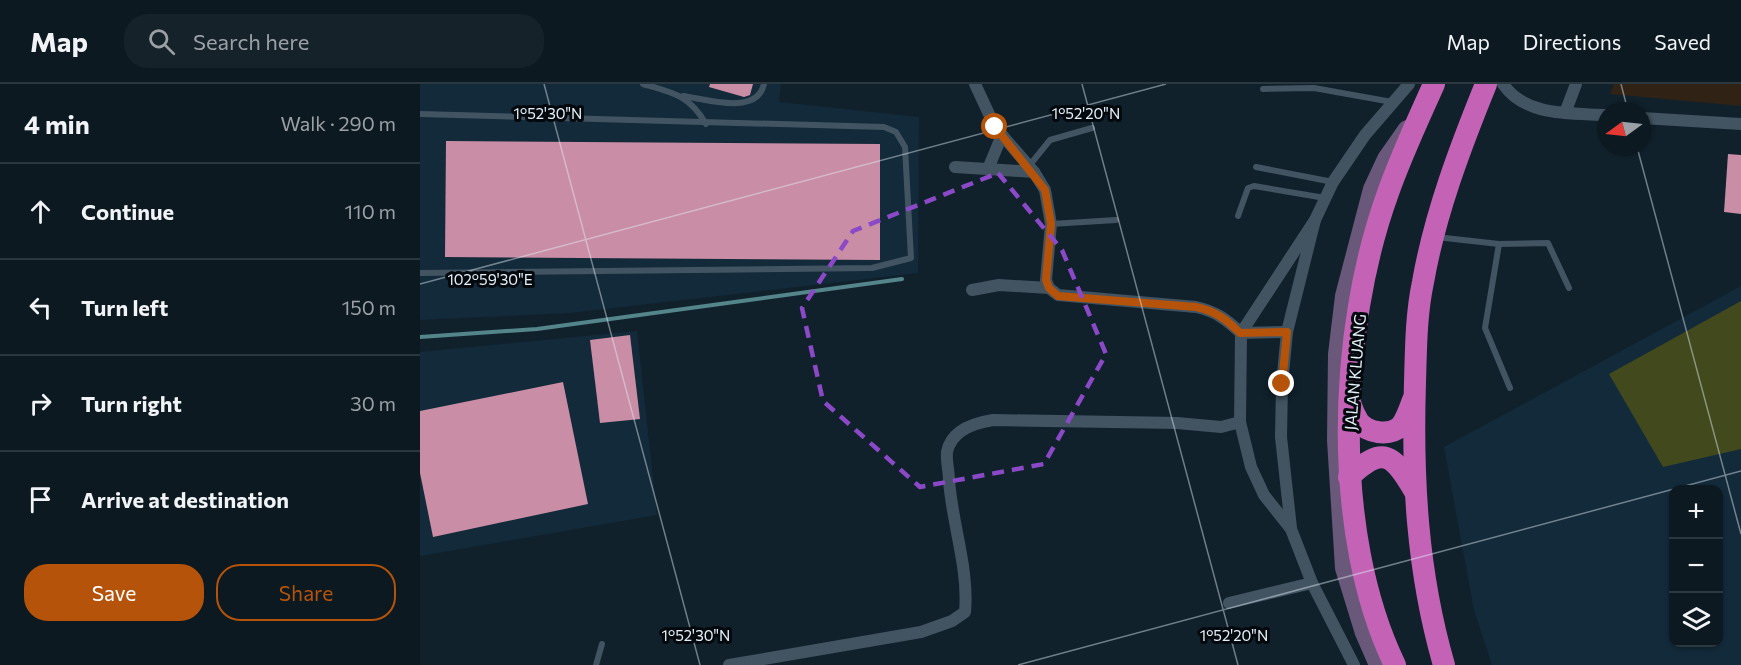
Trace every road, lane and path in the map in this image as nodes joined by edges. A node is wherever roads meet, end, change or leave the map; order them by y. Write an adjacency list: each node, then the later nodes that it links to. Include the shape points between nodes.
1 (644, 84): 10 (lane)
2 (764, 84): 10 (lane, via 754,100 743,103)
3 (975, 84): 20 (street)
4 (1409, 84): 11 (street)
5 (1434, 84): 12 (highway, JALAN KLUANG)
6 (1486, 84): 31 (highway)
7 (1503, 84): 13 (street, via 1520,103)
8 (1576, 84): 13 (street)
9 (1263, 89): 11 (lane, via 1314,88)
10 (683, 96): 17 (lane)
11 (1392, 102): 25 (street)
12 (1425, 105): 41 (highway, JALAN KLUANG, via 1374,239 1357,326); 52 (main road, via 1386,159 1372,189 1344,296 1337,354 1336,440 1344,568)
13 (1565, 113): 15 (street)
14 (420, 114): 17 (lane)
15 (1597, 115)
16 (1651, 119): 18 (street)
17 (706, 124): 33 (lane, via 884,128 896,132 905,147 911,258 872,268)
18 (1741, 124)
19 (1092, 128): 23 (lane, via 1050,140)
20 (1002, 135): 23 (street); 24 (street)
21 (955, 167): 24 (street)
22 (1256, 167): 25 (lane)
23 (1031, 169): 24 (street); 30 (street, via 1045,190)
24 (988, 170)
25 (1333, 182): 26 (street)
26 (1325, 198): 27 (lane, via 1254,186 1248,188); 29 (street)
27 (1238, 216)
28 (1116, 220): 30 (lane)
29 (1315, 220): 37 (street); 38 (street)
30 (1051, 224): 34 (street, via 1046,280)
31 (1432, 236): 32 (lane); 40 (highway, via 1422,285)
32 (1498, 244): 35 (lane, via 1548,243); 39 (lane, via 1485,328)
33 (420, 273)
34 (1049, 288): 36 (street, via 999,285); 38 (street, via 1058,296 1213,311)
35 (1569, 288)
36 (972, 290)
37 (1287, 332): 38 (street); 45 (street, via 1281,437)
38 (1240, 333): 42 (street)
39 (1510, 388)
40 (1415, 396): 41 (highway, via 1402,425 1391,432 1367,429 1358,421); 44 (highway)
41 (1350, 403): 43 (highway, JALAN KLUANG)
42 (1240, 423): 45 (street, via 1251,467 1264,495); 50 (street, via 1221,427 1177,423 976,423 960,431 947,451 951,511 967,586 964,612 952,621 921,632)
43 (1349, 477): 44 (highway, via 1362,465 1389,458 1399,464); 53 (highway, JALAN KLUANG, via 1367,595)
44 (1414, 490): 54 (highway, via 1433,628)
45 (1291, 529): 46 (street)
46 (1312, 583): 47 (street); 51 (street)
47 (1229, 603)
48 (602, 644): 49 (lane)
49 (596, 665)
50 (729, 665)
51 (1354, 665)
52 (1378, 665)
53 (1395, 665)
54 (1443, 665)

